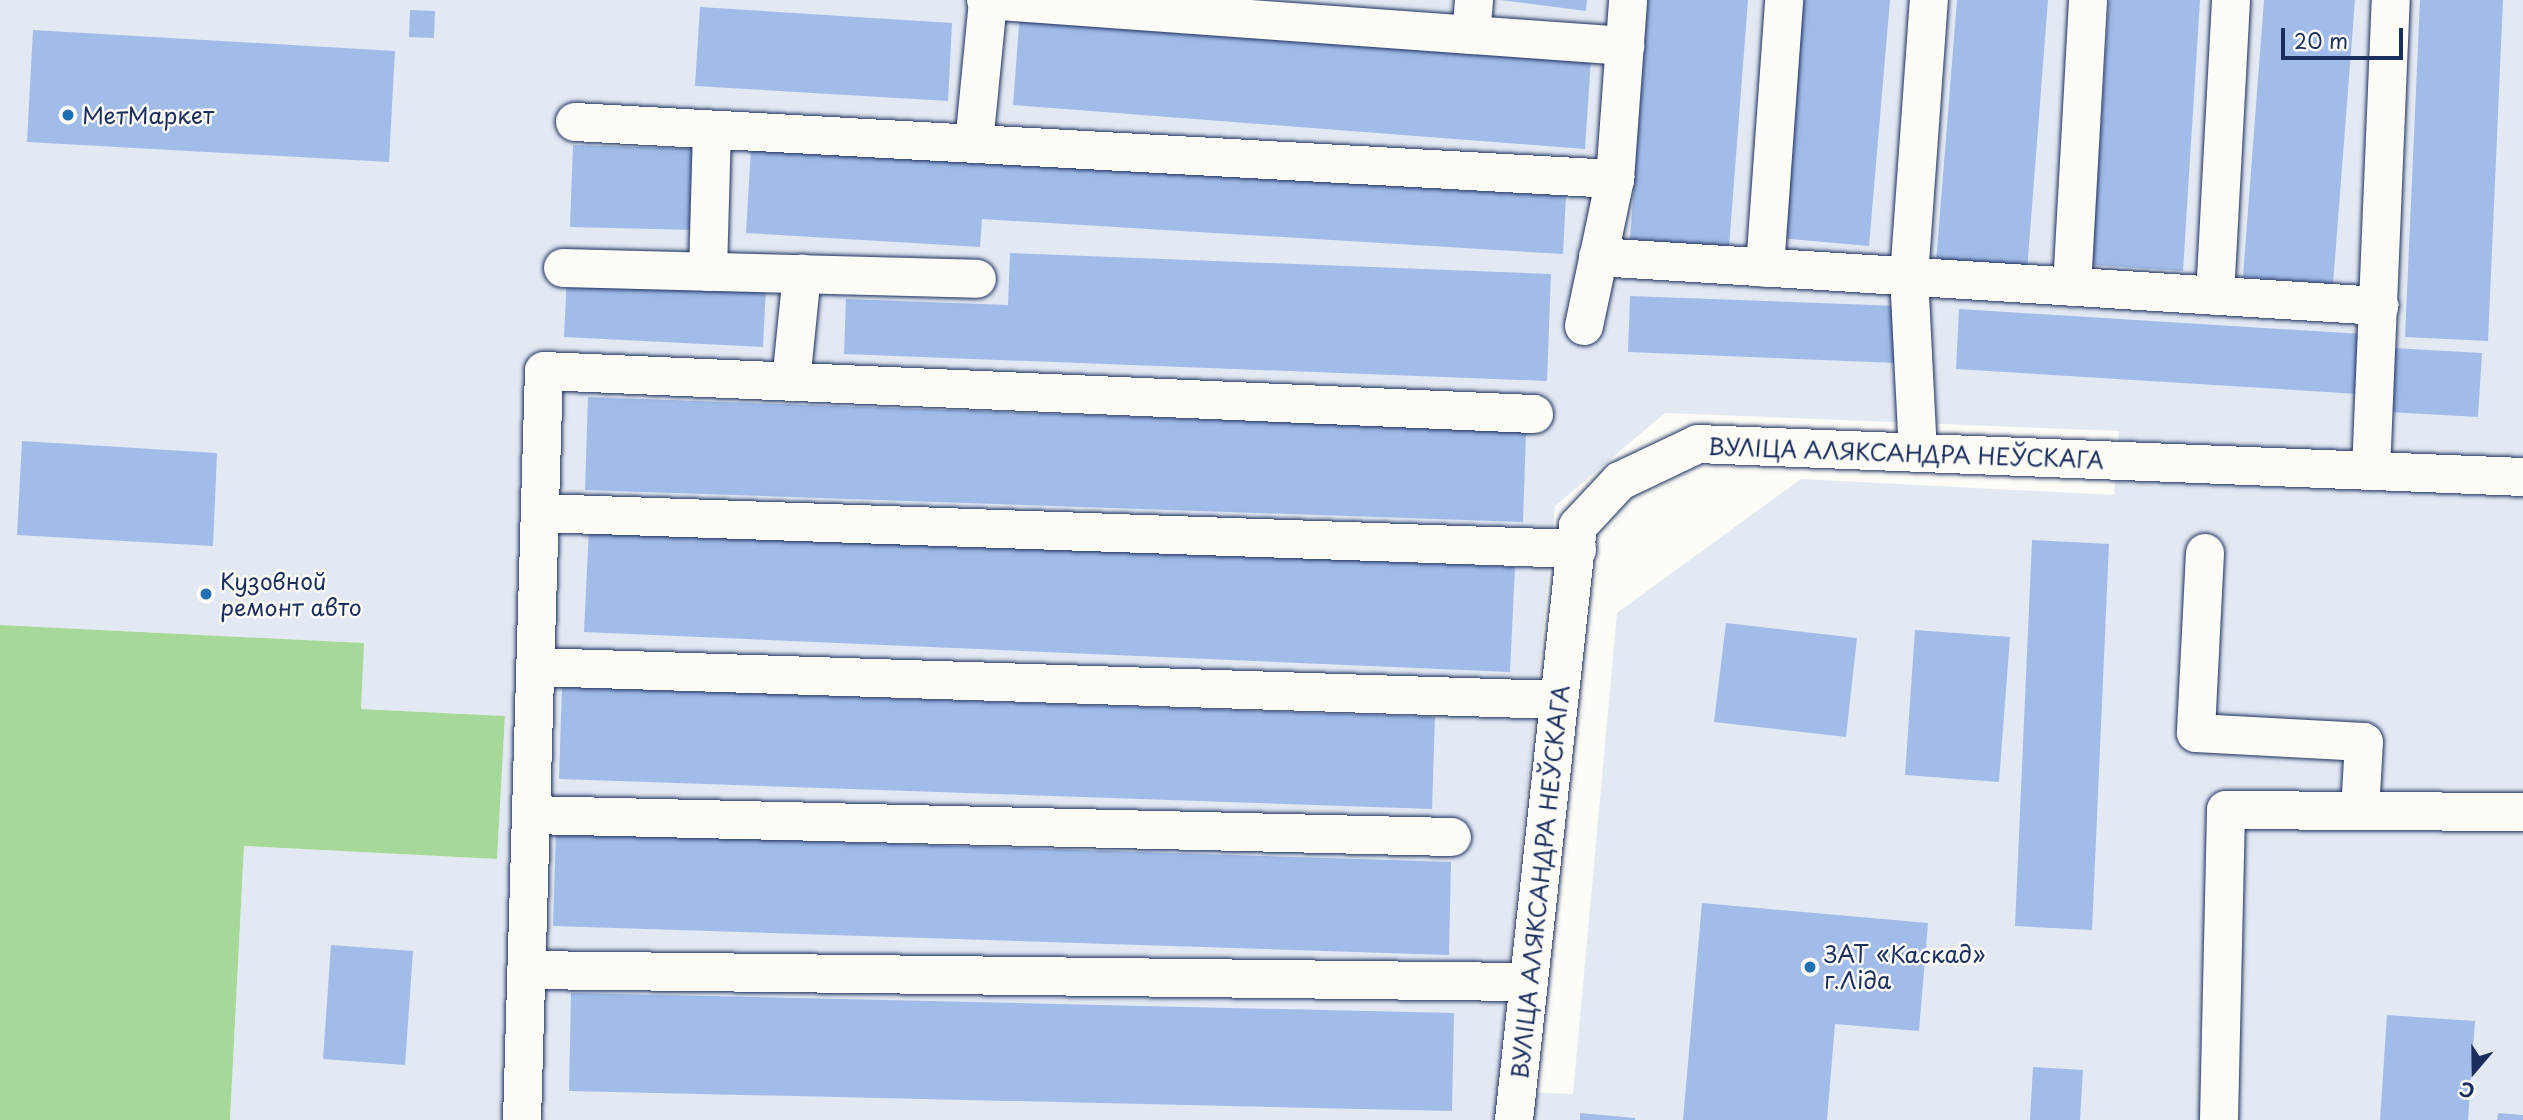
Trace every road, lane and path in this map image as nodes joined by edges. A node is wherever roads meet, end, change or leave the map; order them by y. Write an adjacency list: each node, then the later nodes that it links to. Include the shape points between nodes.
1 (996, 0): 8 (street); 14 (street)
2 (1628, 0): 11 (street)
3 (1784, 0): 18 (street)
4 (1929, 0): 21 (street)
5 (2088, 0): 23 (street)
6 (2231, 0): 24 (street)
7 (2391, 0): 25 (street)
8 (1167, 6): 9 (street)
9 (1316, 12): 10 (street)
10 (1473, 18): 11 (street)
11 (1625, 47): 15 (street)
12 (575, 122): 13 (street)
13 (712, 130): 14 (street); 19 (street)
14 (974, 144): 15 (street)
15 (1615, 179): 16 (street)
16 (1598, 257): 18 (street); 26 (street)
17 (563, 268): 19 (street)
18 (1765, 268): 21 (street)
19 (708, 272): 20 (street)
20 (802, 274): 22 (street); 27 (street)
21 (1909, 277): 23 (street); 29 (street)
22 (978, 279)
23 (2072, 287): 24 (street)
24 (2215, 296): 25 (street)
25 (2379, 306): 30 (street)
26 (1584, 326)
27 (791, 382): 28 (street); 32 (street, via 544,371)
28 (1534, 414)
29 (1918, 453): 30 (street, ВУЛІЦА АЛЯКСАНДРА НЕЎСКАГА); 33 (street, ВУЛІЦА АЛЯКСАНДРА НЕЎСКАГА, via 1698,444 1620,481 1578,526)
30 (2371, 471): 31 (street, ВУЛІЦА АЛЯКСАНДРА НЕЎСКАГА)
31 (2523, 477)
32 (540, 513): 33 (street); 35 (street)
33 (1577, 549): 36 (street, ВУЛІЦА АЛЯКСАНДРА НЕЎСКАГА)
34 (2206, 552): 37 (street, via 2196,733 2364,742)
35 (535, 667): 36 (street); 39 (street)
36 (1559, 700): 42 (street, ВУЛІЦА АЛЯКСАНДРА НЕЎСКАГА)
37 (2360, 811): 38 (street); 45 (street, via 2226,810)
38 (2523, 812)
39 (531, 815): 40 (street); 41 (street)
40 (1452, 837)
41 (526, 970): 42 (street); 43 (street)
42 (1529, 982): 44 (street, ВУЛІЦА АЛЯКСАНДРА НЕЎСКАГА)
43 (522, 1120)
44 (1514, 1120)
45 (2219, 1120)

